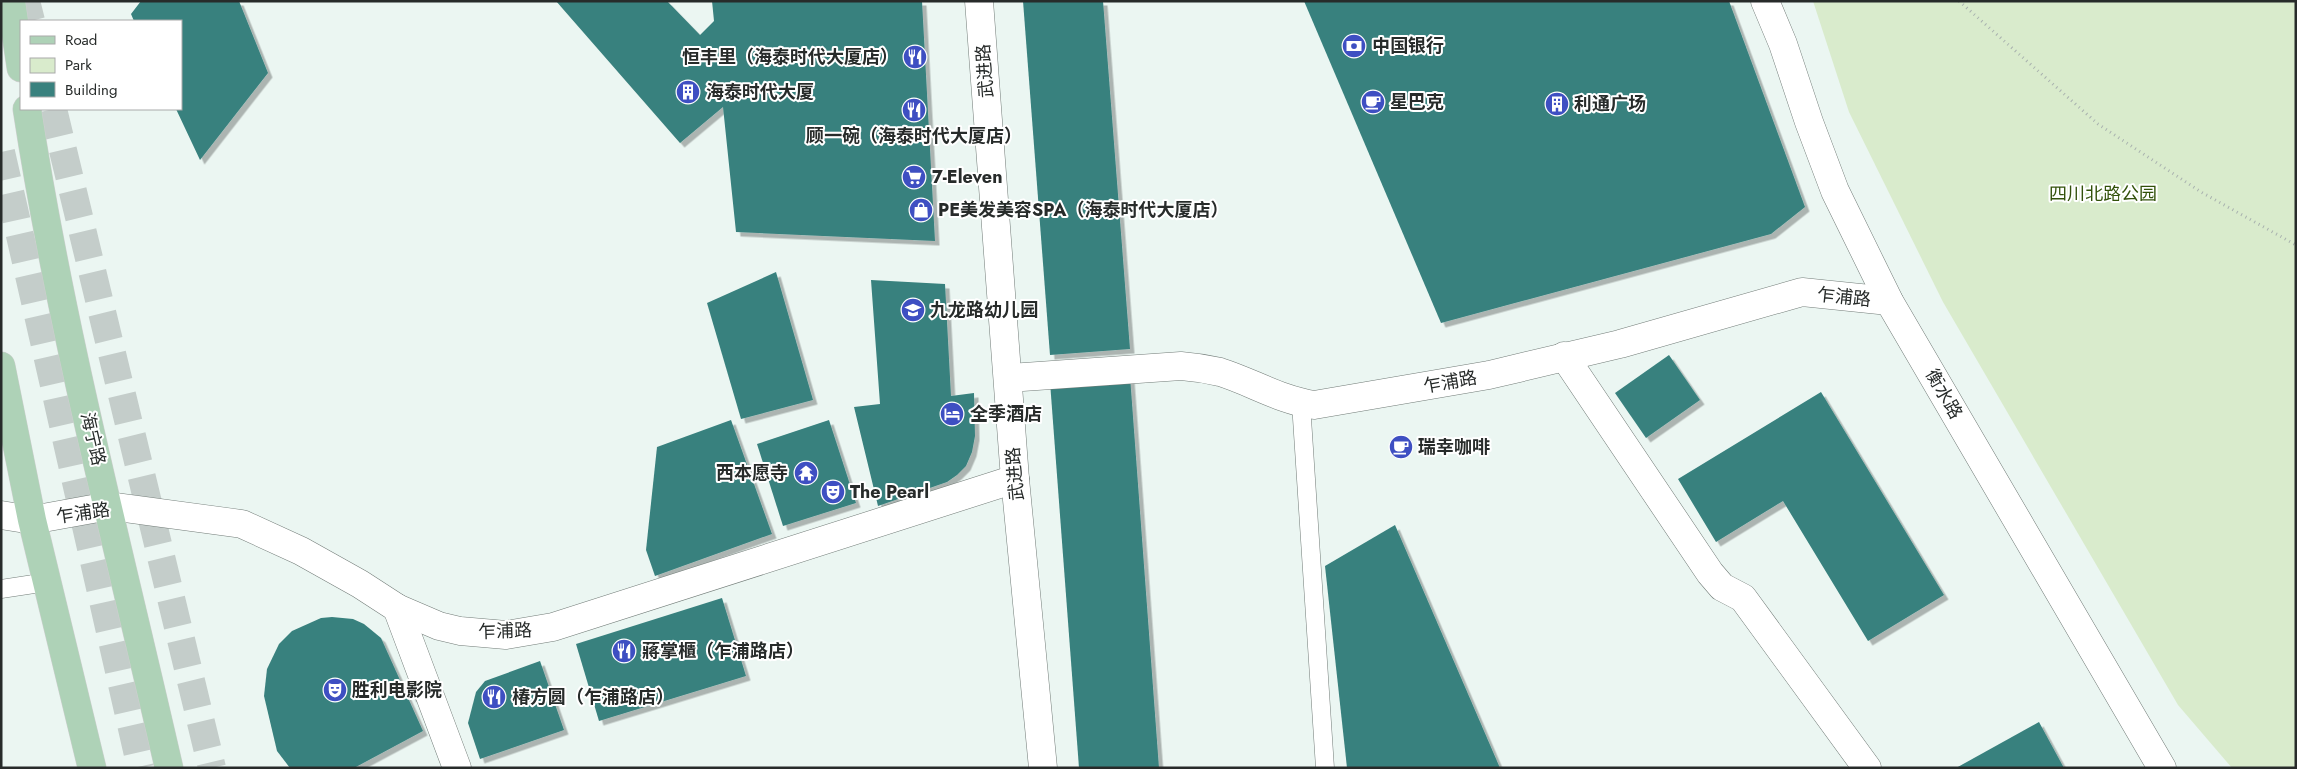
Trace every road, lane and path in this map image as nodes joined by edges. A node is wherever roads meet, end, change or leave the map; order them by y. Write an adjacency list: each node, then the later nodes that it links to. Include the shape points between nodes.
1 (11, 1): 5 (main road)
2 (979, 1): 11 (street, 武进路)
3 (1765, 1): 8 (street, 衡水路, via 1835,191)
4 (1959, 1): 7 (path, via 2098,124 2201,192)
5 (20, 61)
6 (27, 110): 14 (main road, 海宁路, via 42,205)
7 (2296, 245)
8 (1890, 301): 9 (street, 乍浦路, via 1802,292 1620,344); 26 (street, 衡水路)
9 (1564, 356): 12 (street, 乍浦路, via 1489,375 1314,405); 25 (street, via 1710,573 1722,587 1743,598)
10 (1, 366): 16 (main road)
11 (1008, 378): 12 (street, 乍浦路, via 1181,366 1222,373); 13 (street, 武进路)
12 (1301, 403): 24 (lane)
13 (1015, 479): 19 (street, 乍浦路, via 528,633 506,635 460,631 425,621); 23 (street, 武进路)
14 (109, 506): 16 (street, 乍浦路); 19 (street, 乍浦路, via 242,524 301,551); 21 (main road, 海宁路)
15 (1, 515): 16 (street, 乍浦路)
16 (32, 520): 17 (main road)
17 (47, 582): 18 (lane); 20 (main road)
18 (1, 589)
19 (397, 608): 22 (street)
20 (92, 768)
21 (169, 768)
22 (458, 768)
23 (1043, 768)
24 (1325, 768)
25 (1867, 768)
26 (2162, 768)

